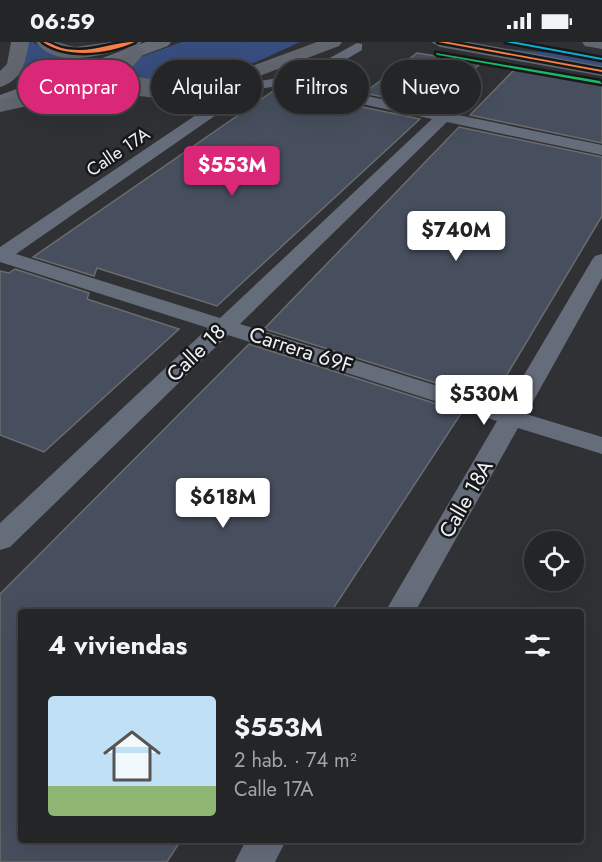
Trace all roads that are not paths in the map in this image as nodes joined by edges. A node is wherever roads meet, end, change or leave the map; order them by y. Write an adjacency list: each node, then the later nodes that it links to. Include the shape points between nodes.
1 (20, 42): 15 (highway, via 16,66)
2 (45, 42): 10 (highway, via 53,48 78,51)
3 (307, 42): 10 (highway, via 219,79 181,86 145,84 121,74 119,69)
4 (333, 42): 19 (highway, via 201,92 174,94 87,87)
5 (440, 42): 14 (highway)
6 (452, 42): 12 (highway)
7 (527, 42): 12 (highway)
8 (160, 43): 10 (main road)
9 (602, 44): 12 (highway)
10 (135, 45): 17 (main road); 19 (main road)
11 (357, 47): 13 (street)
12 (593, 50)
13 (335, 60)
14 (602, 71)
15 (0, 81)
16 (274, 82): 22 (street, Calle 17A, via 247,87)
17 (0, 89)
18 (369, 102): 20 (street)
19 (0, 104)
20 (443, 117): 21 (street); 24 (street, Calle 18)
21 (602, 150)
22 (0, 255): 24 (street, Carrera 69F)
23 (602, 260): 25 (street, Calle 18A)
24 (224, 326): 25 (street, Carrera 69F); 27 (street, Calle 18)
25 (513, 417): 26 (street, Carrera 69F); 28 (street, Calle 18A)
26 (602, 446)
27 (0, 540)
28 (402, 609)
29 (265, 843): 30 (street)
30 (254, 862)

